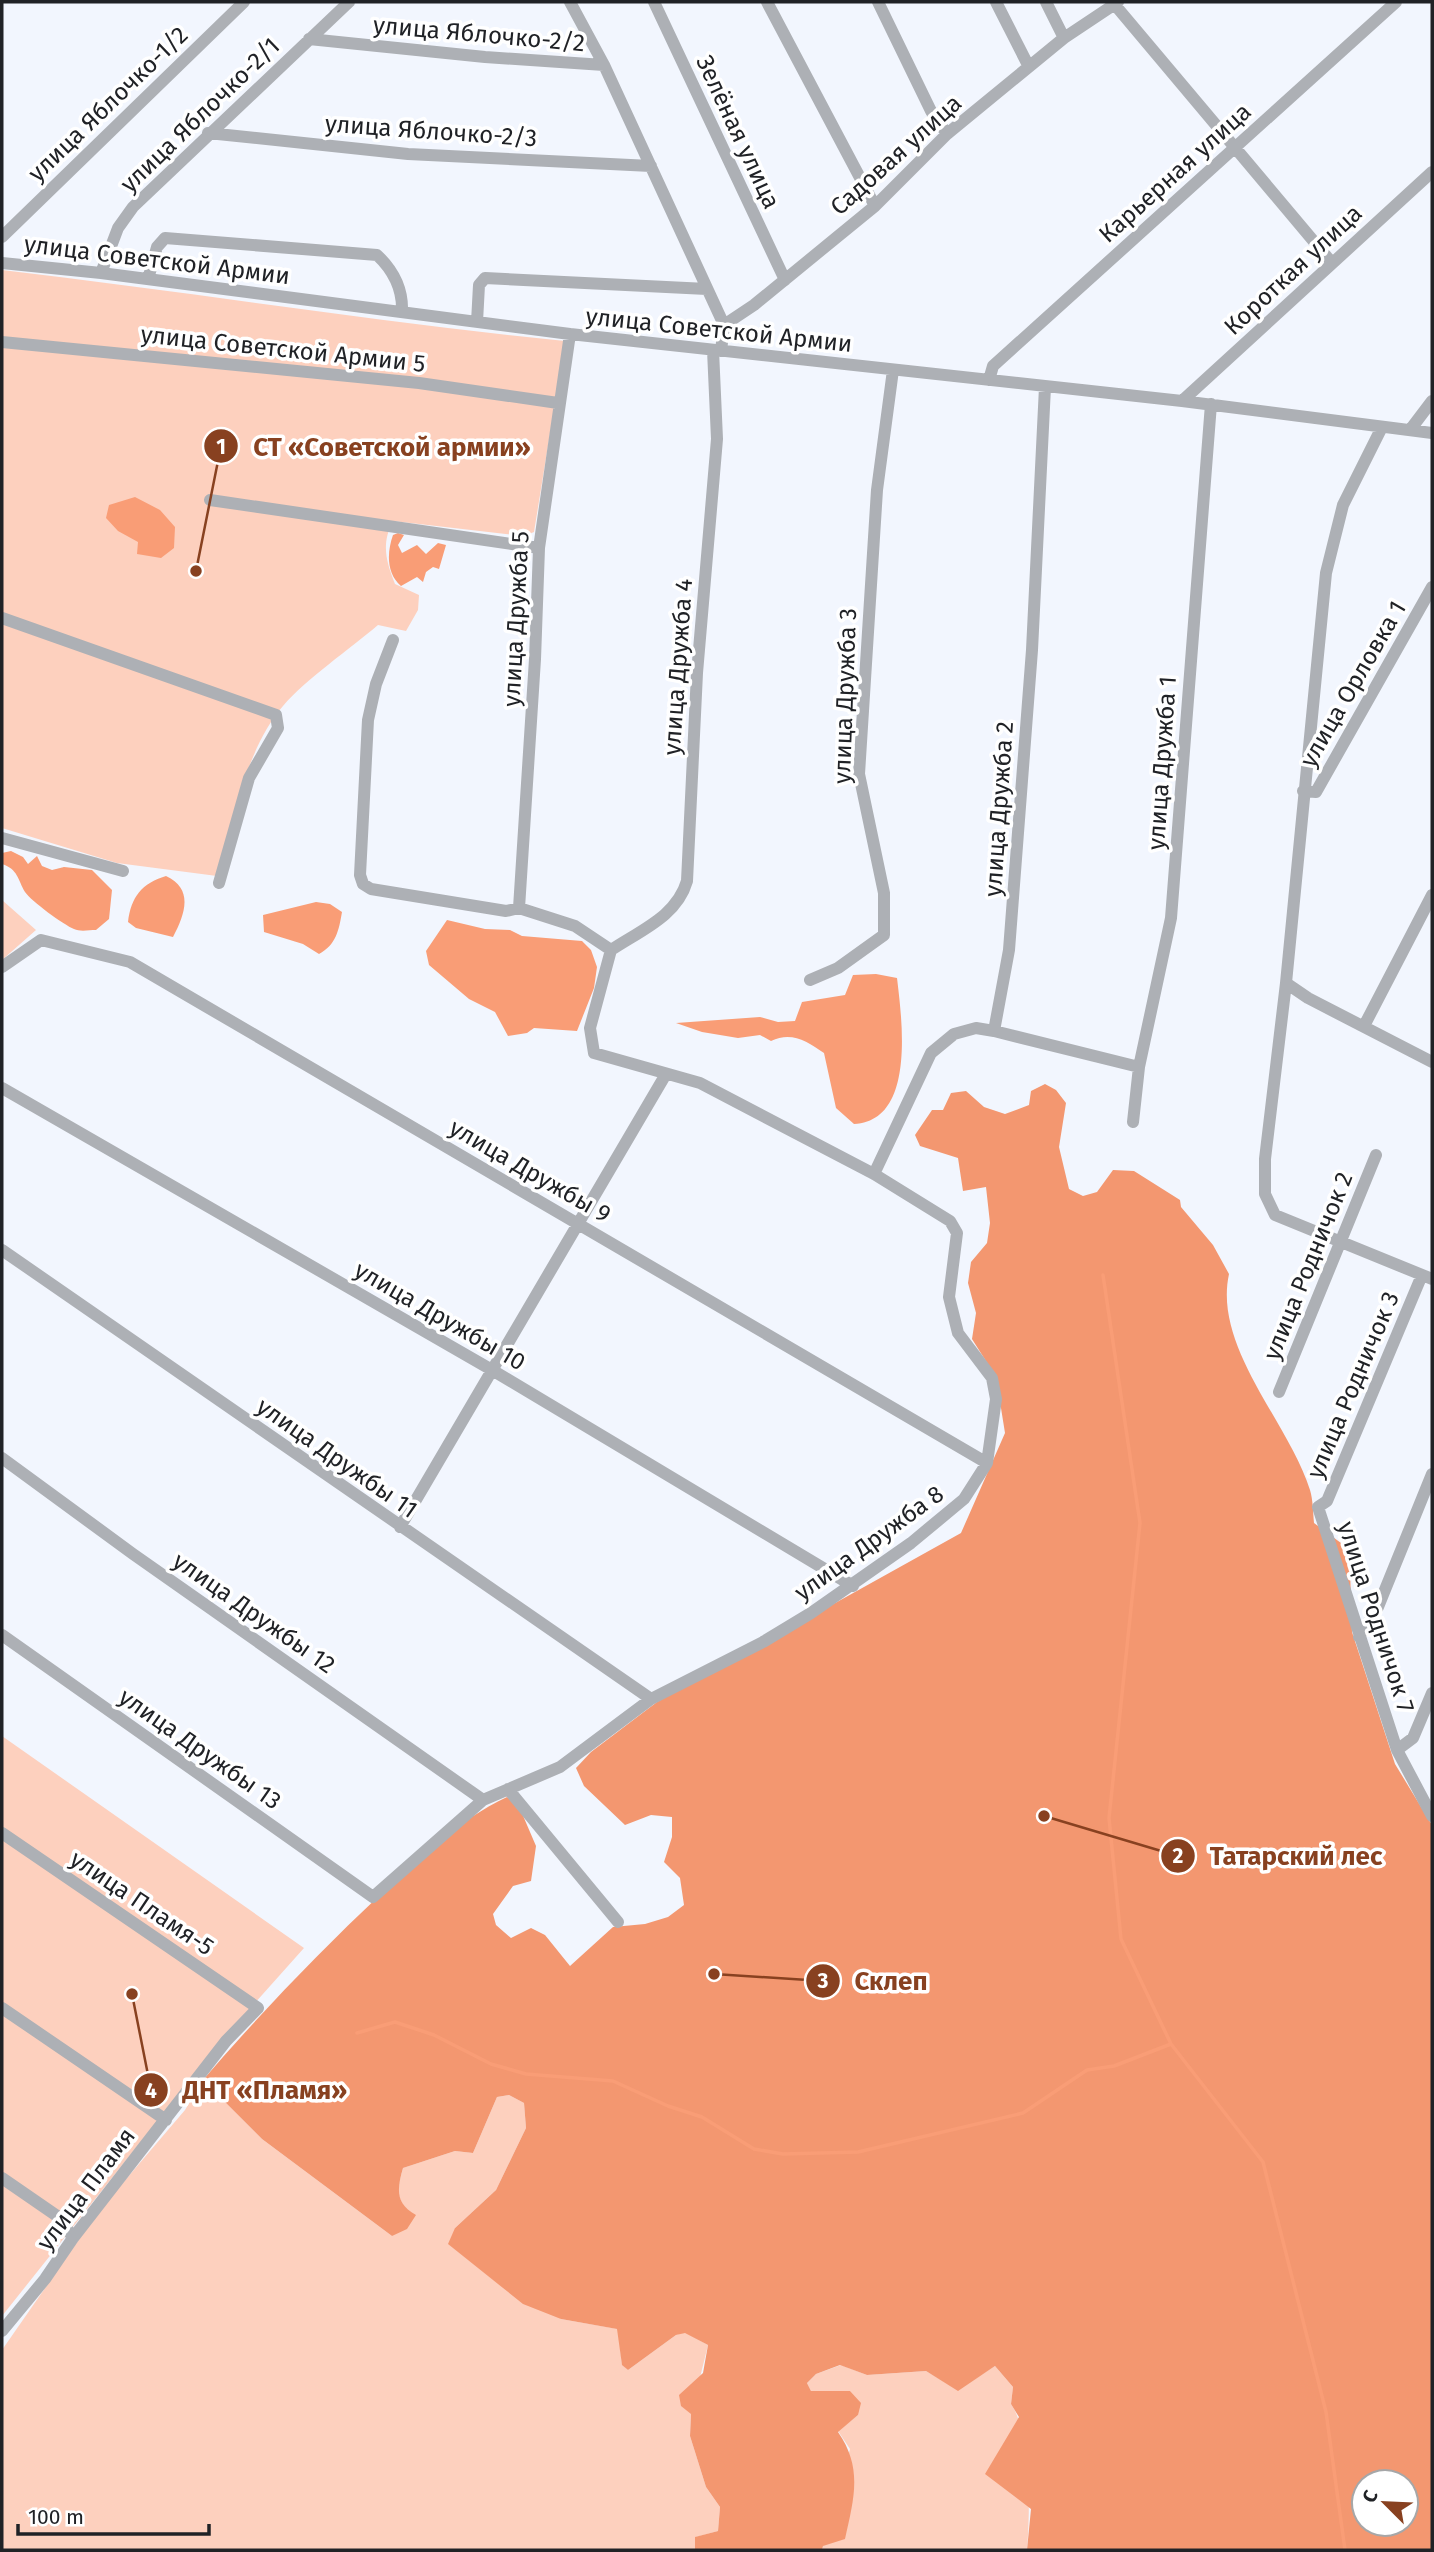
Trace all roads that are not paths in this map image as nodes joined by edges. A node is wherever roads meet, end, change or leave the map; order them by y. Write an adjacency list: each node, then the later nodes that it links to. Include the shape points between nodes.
1 (244, 2): 21 (street, улица Яблочко-1/2)
2 (349, 2): 12 (street, улица Яблочко-2/1)
3 (570, 2): 13 (street)
4 (654, 2): 26 (street, Зелёная улица)
5 (767, 2): 20 (street)
6 (878, 2): 16 (street, via 931,111)
7 (996, 2): 14 (street)
8 (1046, 2): 11 (street)
9 (1396, 2): 17 (street, Карьерная улица)
10 (1116, 3): 11 (street, Садовая улица); 17 (street)
11 (1064, 38): 14 (street, Садовая улица)
12 (309, 39): 13 (street, улица Яблочко-2/2); 15 (street, улица Яблочко-2/1)
13 (604, 65): 18 (street)
14 (1029, 67): 16 (street, Садовая улица)
15 (208, 133): 18 (street, улица Яблочко-2/3, via 408,153); 24 (street, улица Яблочко-2/1, via 133,206 118,228)
16 (947, 134): 20 (street, Садовая улица)
17 (1234, 148): 23 (street); 35 (street, Карьерная улица, via 993,366)
18 (651, 166): 27 (street)
19 (1432, 172): 23 (street, Короткая улица)
20 (875, 206): 26 (street, Садовая улица)
21 (2, 237)
22 (2, 263): 24 (street, улица Советской Армии)
23 (1332, 263): 37 (street, Короткая улица)
24 (101, 273): 25 (street, улица Советской Армии)
25 (148, 279): 28 (street, улица Советской Армии); 28 (street, via 157,247 165,238 377,255 402,293)
26 (785, 280): 30 (street, Садовая улица)
27 (708, 289): 29 (street, via 485,278 479,285); 30 (street)
28 (402, 313): 29 (street, улица Советской Армии)
29 (477, 322): 31 (street, улица Советской Армии)
30 (724, 325): 33 (street)
31 (570, 334): 33 (street, улица Советской Армии); 39 (street, улица Дружба 5)
32 (2, 342): 39 (street, улица Советской Армии 5, via 419,383)
33 (717, 350): 34 (street, улица Советской Армии); 55 (street, улица Дружба 4, via 717,439 697,673 687,881 682,900)
34 (892, 370): 35 (street, улица Советской Армии); 57 (street, улица Дружба 3, via 877,490 859,774 884,893 884,935 838,968)
35 (989, 380): 36 (street, улица Советской Армии)
36 (1045, 387): 37 (street, улица Советской Армии); 60 (street, улица Дружба 2, via 1032,650 1009,950)
37 (1182, 401): 40 (street, улица Советской Армии)
38 (1432, 401): 42 (street)
39 (558, 403): 45 (street, улица Дружба 5)
40 (1211, 404): 41 (street, улица Советской Армии); 62 (street, улица Дружба 1, via 1171,918)
41 (1382, 428): 42 (street, улица Советской Армии); 49 (street, via 1343,505 1326,573)
42 (1410, 430): 43 (street, улица Советской Армии)
43 (1432, 433)
44 (210, 500): 45 (street)
45 (539, 548): 54 (street, улица Дружба 5)
46 (1432, 587): 49 (street, улица Орловка 1, via 1316,792)
47 (2, 618): 52 (street, via 276,715 278,728 249,778)
48 (393, 640): 54 (street, via 368,720 363,884 492,908)
49 (1303, 791): 58 (street)
50 (2, 838): 51 (street)
51 (123, 871)
52 (219, 883)
53 (1432, 895): 59 (street)
54 (519, 908): 55 (street, via 575,926)
55 (611, 950): 63 (street, улица Дружба 8, via 590,1028 594,1053)
56 (2, 967): 68 (street, улица Дружбы 9, via 41,940 130,962)
57 (810, 980)
58 (1286, 983): 59 (street); 69 (street, via 1265,1194 1275,1215)
59 (1364, 1026): 61 (street)
60 (994, 1031): 62 (street); 67 (street, via 976,1028 954,1034 931,1053)
61 (1432, 1062)
62 (1139, 1067): 65 (street, улица Дружба 1)
63 (666, 1074): 67 (street, улица Дружба 8, via 700,1083); 68 (street)
64 (2, 1088): 72 (street, улица Дружбы 10)
65 (1133, 1122)
66 (1376, 1155): 69 (street, улица Родничок 2)
67 (874, 1174): 75 (street, улица Дружба 8, via 950,1221 957,1233 949,1297 958,1333 992,1378 996,1399)
68 (579, 1223): 72 (street); 75 (street, улица Дружбы 9)
69 (1340, 1242): 71 (street); 73 (street, улица Родничок 2)
70 (2, 1250): 78 (street, улица Дружбы 11)
71 (1427, 1277): 77 (street, улица Родничок 3, via 1327,1501)
72 (492, 1370): 78 (street); 79 (street, улица Дружбы 10)
73 (1279, 1392)
74 (2, 1458): 86 (street, улица Дружбы 12)
75 (987, 1463): 79 (street, улица Дружба 8, via 964,1499)
76 (1432, 1475): 81 (street, via 1378,1606)
77 (1318, 1507): 81 (street, улица Родничок 7)
78 (400, 1527): 83 (street, улица Дружбы 11)
79 (853, 1586): 83 (street, улица Дружба 8, via 763,1642)
80 (2, 1635): 89 (street, улица Дружбы 13)
81 (1359, 1637): 84 (street, улица Родничок 7)
82 (1432, 1693): 84 (street, via 1413,1738)
83 (651, 1699): 85 (street, улица Дружба 8, via 560,1767)
84 (1397, 1750): 87 (street, улица Родничок 7)
85 (508, 1789): 86 (street, улица Дружба 8); 90 (street)
86 (483, 1800): 89 (street, улица Дружба 8)
87 (1432, 1816)
88 (2, 1833): 92 (street, улица Пламя-5)
89 (373, 1897)
90 (618, 1922)
91 (2, 2008): 93 (street)
92 (258, 2008): 93 (street, улица Пламя, via 226,2041)
93 (166, 2120): 95 (street, улица Пламя)
94 (2, 2178): 95 (street, via 60,2218)
95 (73, 2238): 96 (street, улица Пламя)
96 (2, 2331)

